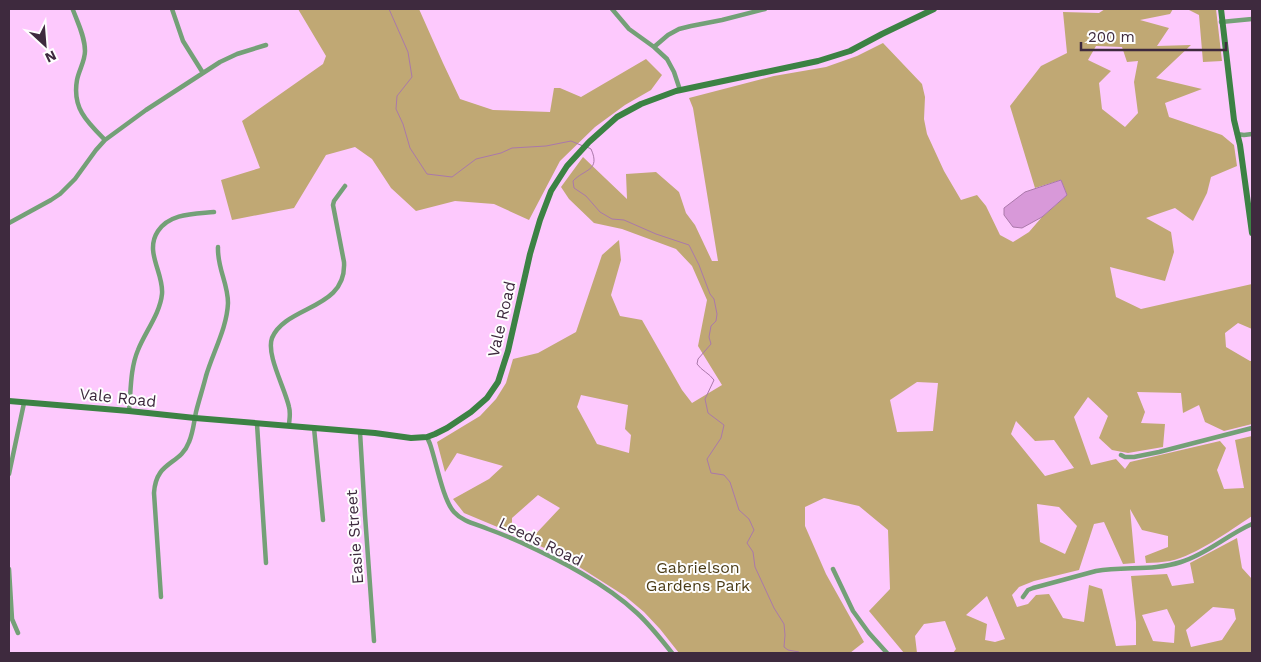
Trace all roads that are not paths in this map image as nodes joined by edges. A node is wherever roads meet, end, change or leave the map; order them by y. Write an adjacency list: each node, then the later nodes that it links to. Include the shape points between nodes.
1 (172, 9): 11 (street, via 183,41)
2 (612, 9): 10 (street, via 629,29)
3 (765, 9): 10 (street, via 679,29)
4 (934, 9): 12 (main road, Vale Road, via 840,55)
5 (1221, 9): 8 (main road)
6 (73, 10): 15 (street, via 85,52 76,98 84,117)
7 (1252, 19): 8 (street)
8 (1222, 22): 13 (main road)
9 (266, 45): 11 (street, via 226,58)
10 (654, 47): 12 (street, via 671,64)
11 (203, 73): 15 (street)
12 (680, 90): 30 (main road, Vale Road, via 617,117 567,166 551,191 540,220 498,382 487,398 471,412 447,428)
13 (1237, 134): 14 (street); 19 (main road)
14 (1252, 134)
15 (105, 140): 18 (street, via 64,190)
16 (345, 186): 26 (street, via 332,205 345,268 343,278 327,298 280,327 271,342 272,359 290,409)
17 (214, 212): 23 (street, via 174,218 165,223 153,241 162,300 137,352)
18 (9, 223)
19 (1252, 233)
20 (218, 247): 24 (street, via 228,305)
21 (9, 401): 22 (main road, Vale Road)
22 (24, 403): 23 (main road, Vale Road); 32 (street)
23 (129, 411): 24 (main road, Vale Road)
24 (195, 418): 25 (main road, Vale Road); 38 (street, via 187,446 162,469 154,487)
25 (257, 424): 26 (main road, Vale Road); 35 (street)
26 (289, 426): 27 (main road, Vale Road)
27 (314, 428): 29 (main road, Vale Road); 33 (street)
28 (1252, 428): 31 (street, via 1159,452 1129,458)
29 (360, 432): 30 (main road, Vale Road, via 411,438); 41 (street, Easie Street)
30 (427, 436): 42 (street, Leeds Road, via 448,501 455,512 466,521 537,550 600,585 636,613)
31 (1121, 455)
32 (9, 474)
33 (323, 520)
34 (1252, 524): 39 (street, via 1181,562 1156,568 1096,571 1033,588)
35 (266, 563)
36 (9, 569): 40 (street, via 12,619)
37 (834, 569): 43 (street, via 853,610)
38 (161, 597)
39 (1023, 597)
40 (18, 633)
41 (374, 641)
42 (672, 653)
43 (887, 653)

